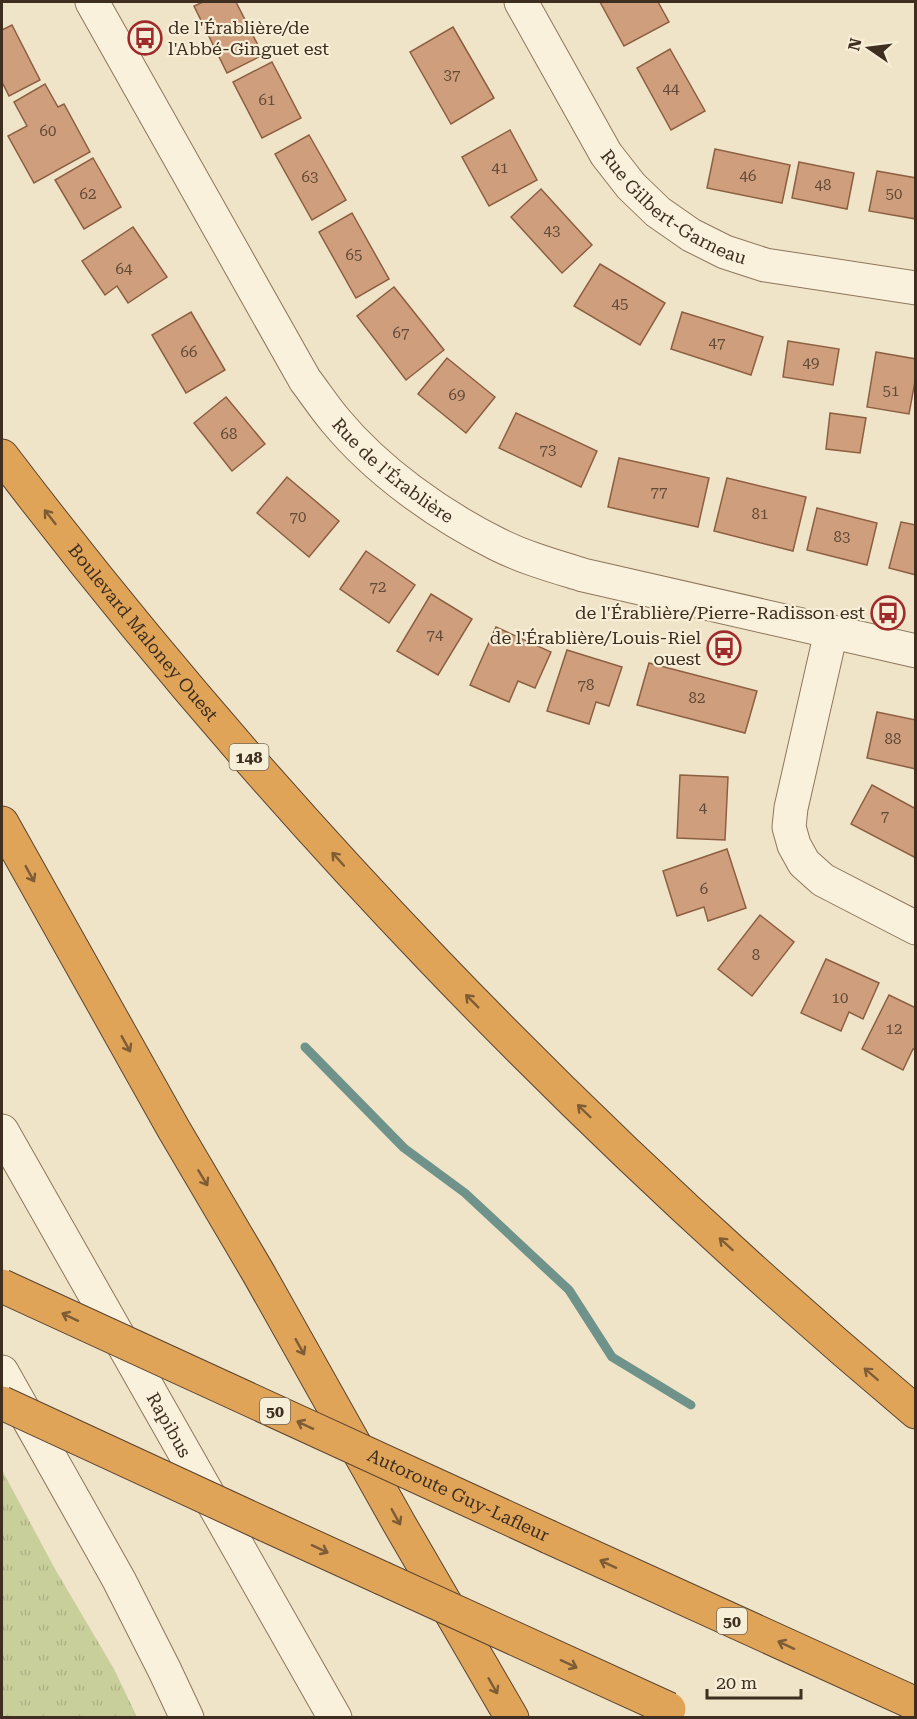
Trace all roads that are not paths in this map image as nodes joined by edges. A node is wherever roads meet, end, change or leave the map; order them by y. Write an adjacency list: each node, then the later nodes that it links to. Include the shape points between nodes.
1 (92, 2): 5 (street, Rue de l'Érablière, via 304,380 335,421 370,457 452,519 498,545 542,562)
2 (521, 2): 3 (street, Rue Gilbert-Garneau, via 606,154 658,212 725,252 765,265)
3 (915, 288)
4 (2, 456): 13 (highway, Boulevard Maloney Ouest / 148, one-way to 4, via 672,1195 406,933 169,665)
5 (831, 632): 6 (street, Rue de l'Érablière); 8 (street, via 791,808 789,827 794,845 804,863 824,880)
6 (915, 651)
7 (2, 823): 22 (highway, one-way to 22)
8 (915, 928)
9 (2, 1131): 21 (street, Rapibus)
10 (2, 1286): 17 (highway, Autoroute Guy-Lafleur / 50, one-way to 10, bridge)
11 (2, 1372): 16 (street)
12 (2, 1403): 15 (highway, bridge)
13 (915, 1412)
14 (2, 1420): 15 (highway, bridge)
15 (266, 1525): 18 (highway, one-way to 18, bridge)
16 (119, 1580): 19 (street); 20 (street)
17 (915, 1704)
18 (678, 1713)
19 (187, 1718)
20 (205, 1718)
21 (335, 1718)
22 (512, 1718)

